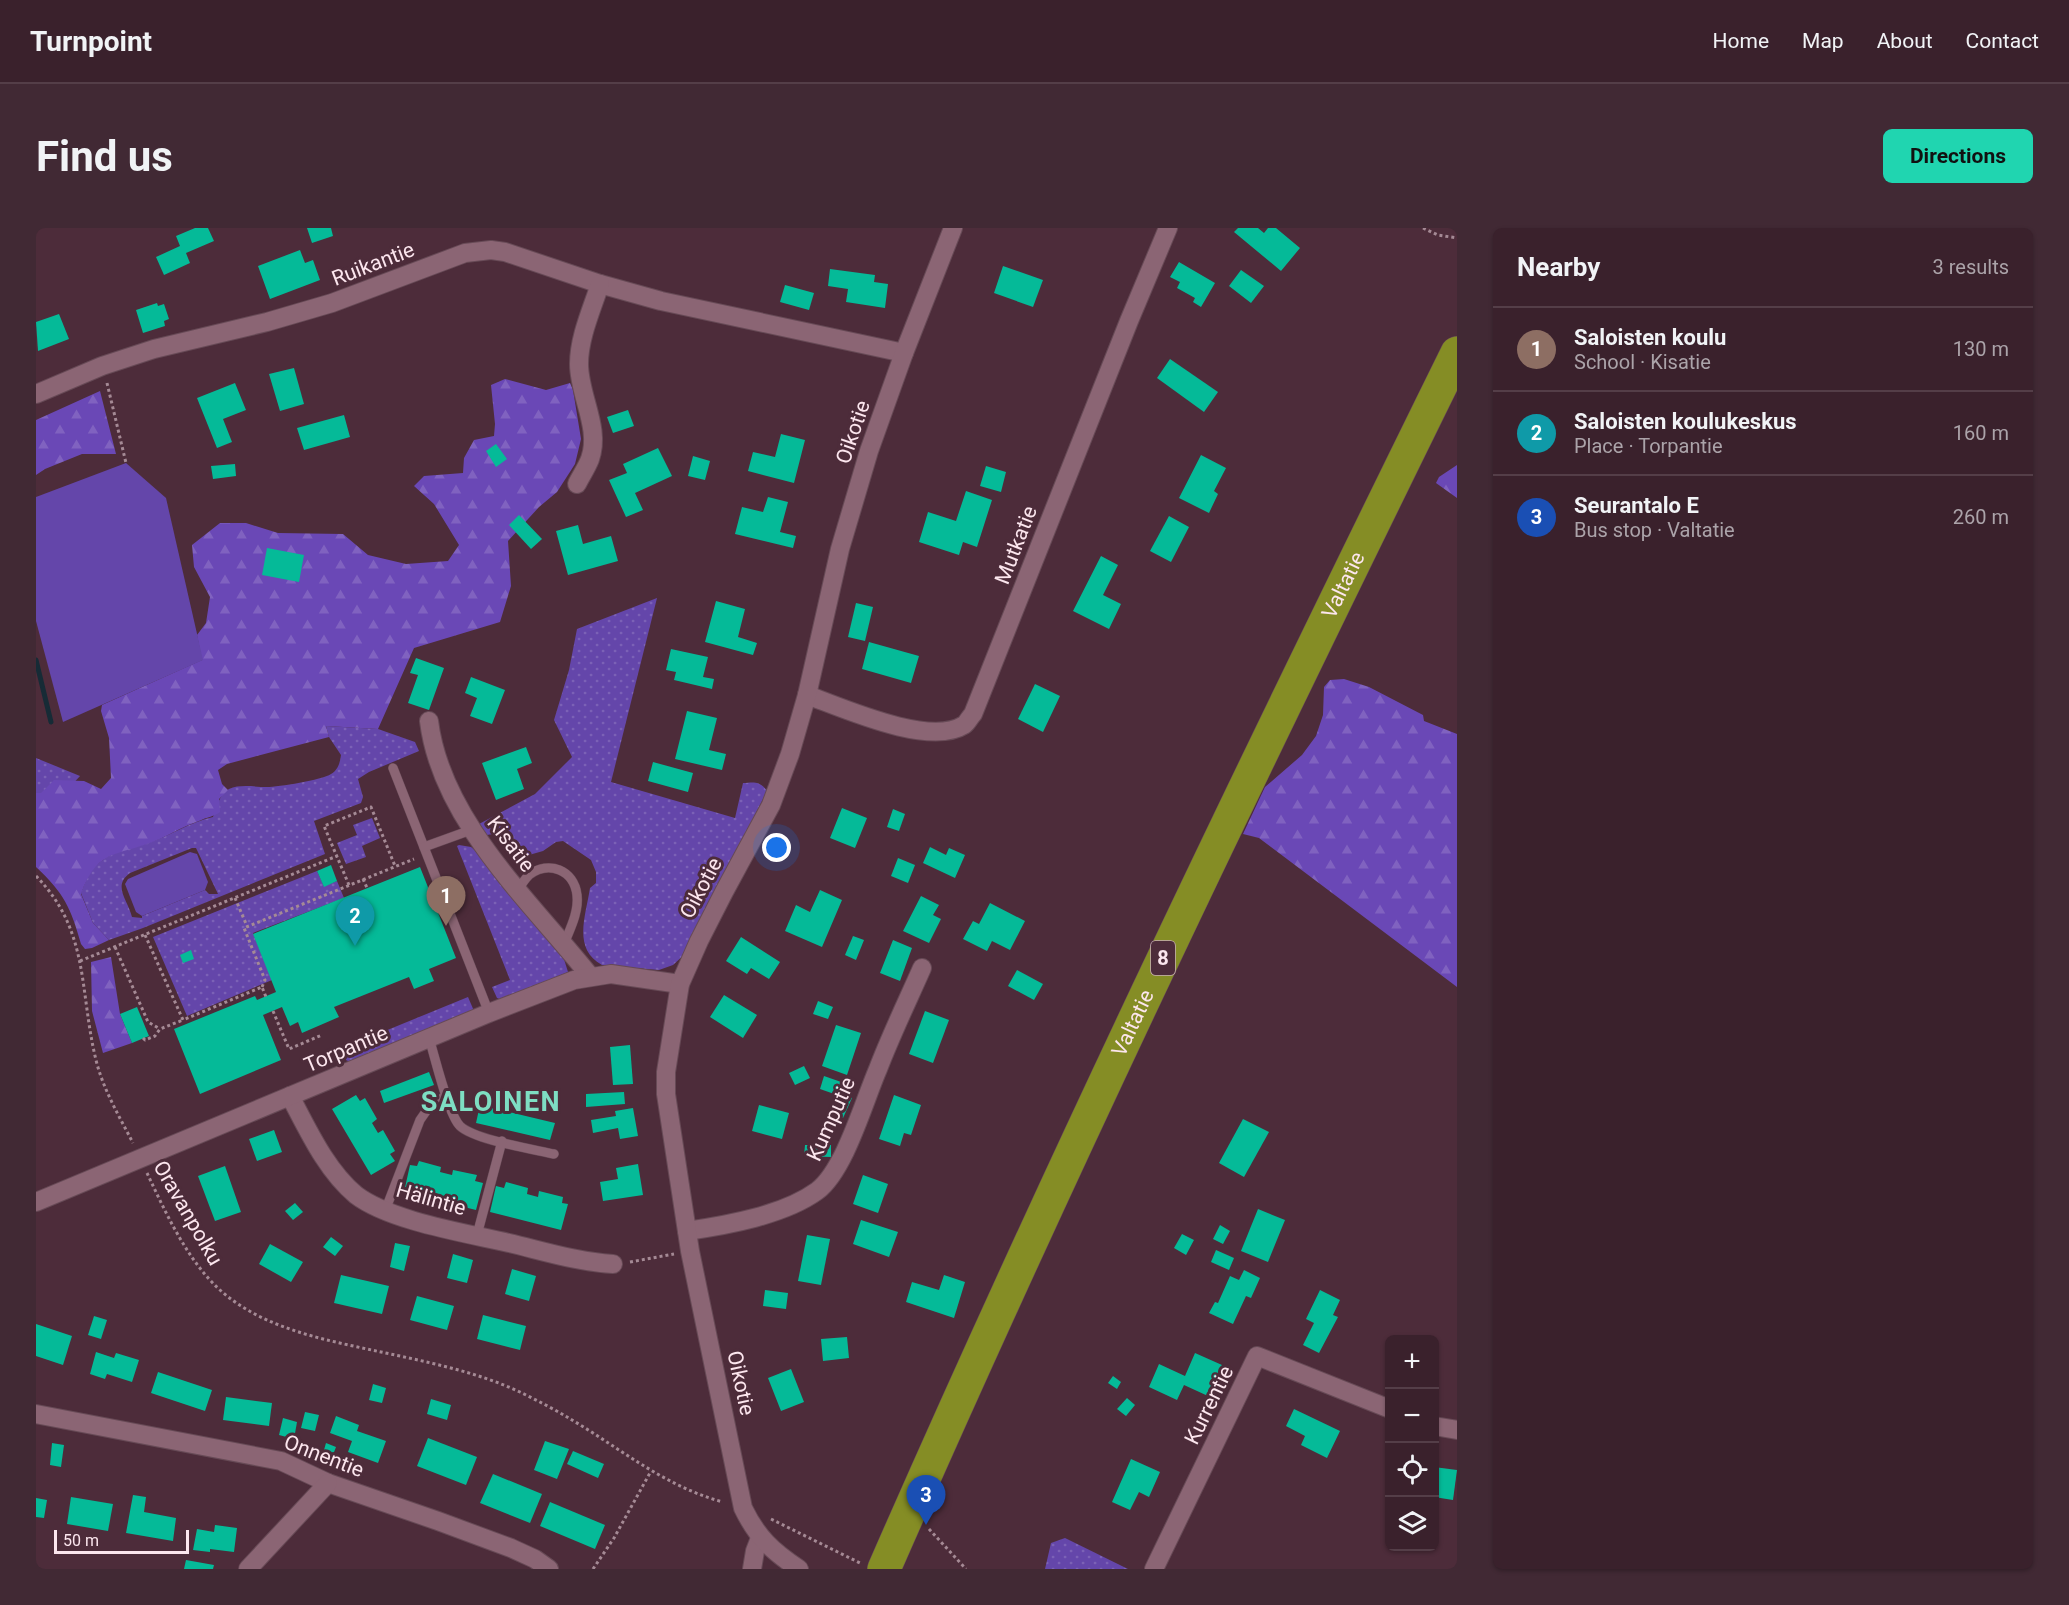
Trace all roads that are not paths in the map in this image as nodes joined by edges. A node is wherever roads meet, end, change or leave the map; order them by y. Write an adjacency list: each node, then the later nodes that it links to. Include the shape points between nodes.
1 (953, 228): 4 (street, Oikotie)
2 (1168, 228): 8 (street, Mutkatie, via 973,714 964,725 944,732 924,732 904,729)
3 (600, 284): 4 (street, Ruikantie, via 714,314); 6 (street, Ruikantie, via 518,255 491,250 465,253 309,311 102,366); 7 (street, via 580,350 579,372 593,443 590,459)
4 (904, 353): 8 (street, Oikotie, via 840,549)
5 (1457, 353): 35 (highway, Valtatie / 8, via 1286,700)
6 (36, 394)
7 (577, 484)
8 (807, 695): 17 (street, Oikotie, via 771,805)
9 (429, 722): 11 (street, Kisatie, via 439,762)
10 (393, 768): 12 (lane)
11 (471, 830): 12 (lane); 13 (street, Kisatie)
12 (425, 850): 18 (lane)
13 (518, 890): 14 (street, Kisatie); 14 (lane, via 539,870 558,869 572,878 577,904)
14 (564, 944): 16 (street, Kisatie)
15 (922, 968): 26 (street, Kumputie, via 854,1130 829,1179 800,1202 740,1221)
16 (590, 976): 17 (street, Torpantie, via 611,974); 18 (street, Torpantie)
17 (680, 984): 26 (street, Oikotie, via 666,1094)
18 (489, 1013): 19 (street, Torpantie)
19 (429, 1038): 20 (lane); 21 (street, Torpantie)
20 (446, 1095): 22 (lane, via 459,1126 475,1135); 25 (lane, via 420,1120)
21 (290, 1096): 24 (street, Torpantie); 25 (street, Hälintie, via 319,1149 340,1177 356,1194)
22 (502, 1141): 23 (lane); 27 (lane)
23 (554, 1154)
24 (36, 1202)
25 (385, 1210): 27 (street, Hälintie)
26 (687, 1231): 34 (street, Oikotie, via 744,1508)
27 (477, 1235): 28 (street, Hälintie, via 588,1262)
28 (613, 1264)
29 (1385, 1407): 40 (street, Kurrentie, via 1257,1356)
30 (36, 1414): 33 (street, Onnentie, via 282,1461)
31 (1439, 1427): 32 (street)
32 (1457, 1430)
33 (328, 1483): 36 (street); 37 (street, Onnentie, via 511,1548)
34 (760, 1538): 38 (street); 39 (street, Oikotie)
35 (877, 1568)
36 (248, 1569)
37 (549, 1569)
38 (752, 1569)
39 (799, 1569)
40 (1154, 1569)

